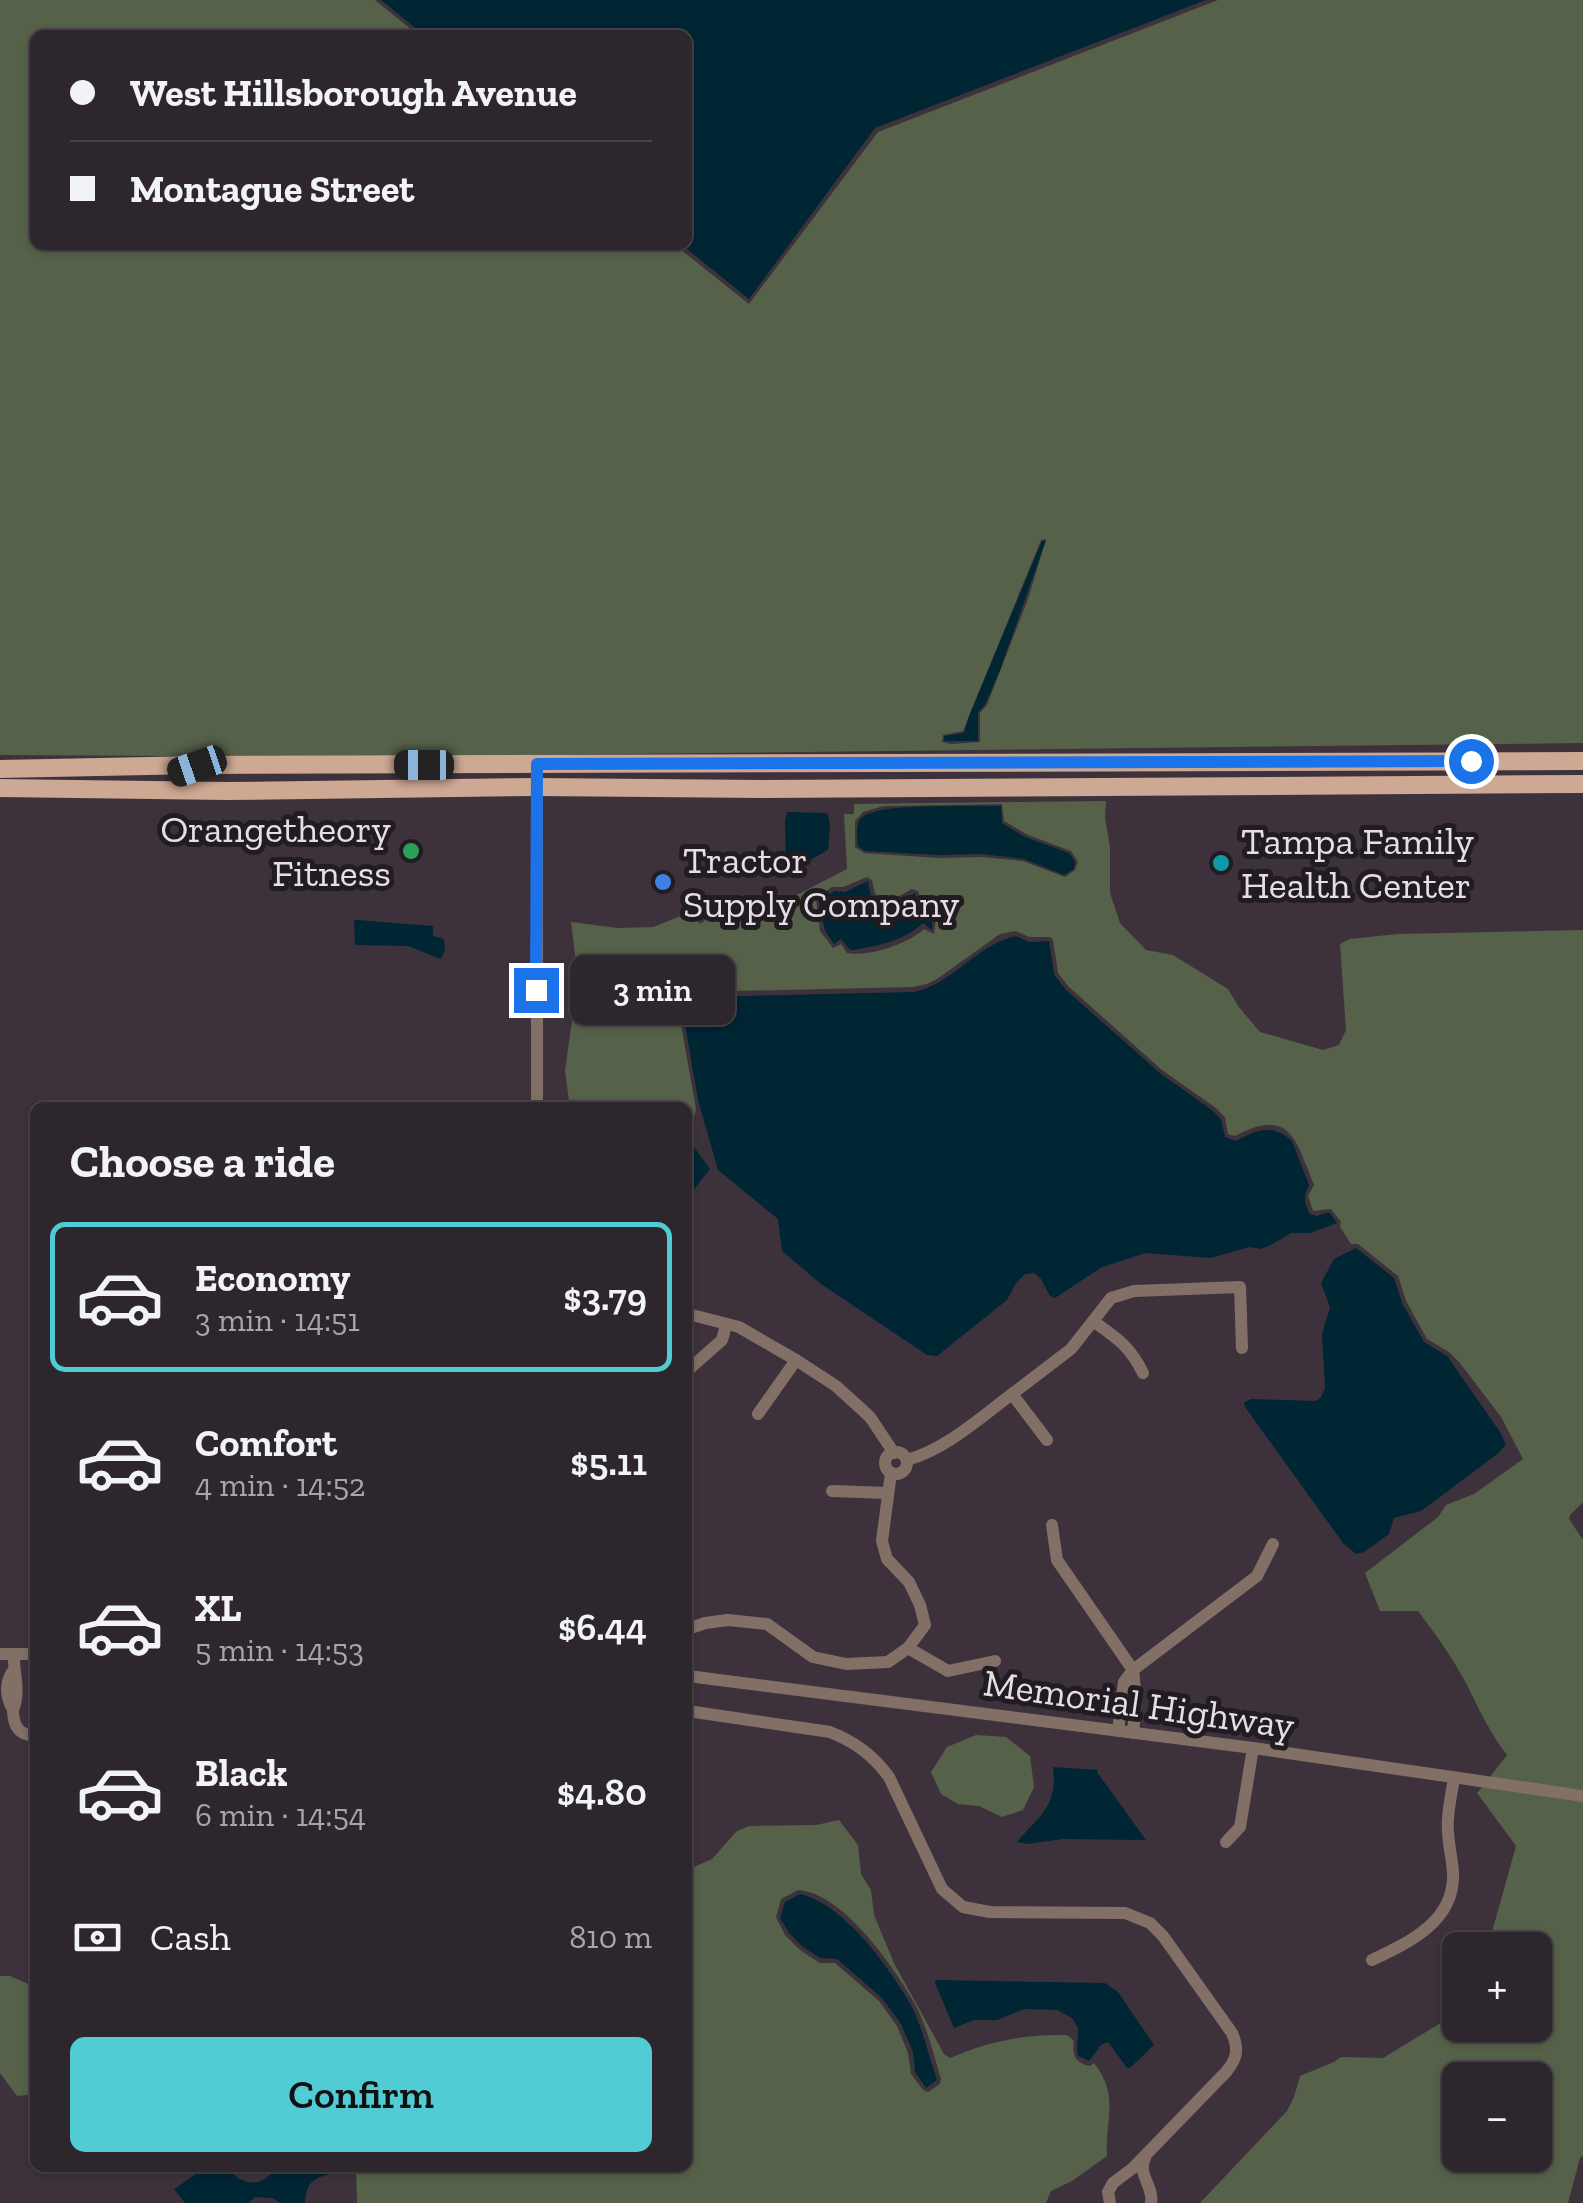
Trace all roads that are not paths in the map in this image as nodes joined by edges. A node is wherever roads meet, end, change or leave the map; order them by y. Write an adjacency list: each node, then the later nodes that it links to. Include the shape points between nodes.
1 (1583, 761): 2 (main road)
2 (537, 764): 3 (main road); 7 (street)
3 (197, 766): 4 (main road); 6 (main road, via 166,776 14,778)
4 (0, 770)
5 (1583, 784): 7 (main road)
6 (0, 786): 7 (main road)
7 (537, 786): 8 (street)
8 (538, 1102)
9 (692, 1315): 11 (street)
10 (1093, 1322): 12 (street, via 1112,1298 1134,1291 1240,1287); 15 (street, via 1123,1342); 16 (street, via 1071,1349)
11 (726, 1325): 13 (street); 14 (street, via 722,1340)
12 (1242, 1348)
13 (796, 1360): 17 (street); 19 (street, via 870,1417)
14 (692, 1366)
15 (1144, 1373)
16 (1012, 1394): 18 (street); 20 (street, via 951,1439)
17 (758, 1414)
18 (1047, 1440)
19 (894, 1452): 20 (street); 21 (street, via 885,1464)
20 (907, 1460): 21 (street, via 904,1470)
21 (891, 1473): 23 (street)
22 (832, 1491): 23 (street)
23 (888, 1493): 27 (street, via 886,1558 909,1582 925,1625)
24 (1052, 1525): 30 (street, via 1057,1560)
25 (1274, 1544): 30 (street, via 1258,1576)
26 (692, 1628): 27 (street, via 728,1620 767,1624 813,1657 846,1664 888,1662)
27 (908, 1648): 29 (street, via 948,1671)
28 (7, 1654): 35 (street, via 14,1725)
29 (995, 1661)
30 (1133, 1670): 33 (street, via 1124,1682); 34 (street)
31 (692, 1677): 33 (street, Memorial Highway)
32 (692, 1712): 41 (street, via 830,1732 865,1750 888,1777 942,1889 963,1907 1125,1913 1150,1922 1232,2033 1236,2054)
33 (1118, 1731): 34 (street, Memorial Highway)
34 (1133, 1733): 36 (street, Memorial Highway)
35 (30, 1736)
36 (1253, 1748): 37 (street, Memorial Highway); 39 (street, via 1240,1827)
37 (1454, 1778): 38 (street, Memorial Highway); 40 (street, via 1447,1821 1454,1876 1443,1915 1407,1944)
38 (1583, 1796)
39 (1226, 1842)
40 (1372, 1960)
41 (1148, 2152): 42 (street, via 1113,2183); 43 (street, via 1141,2166)
42 (1110, 2203)
43 (1151, 2203)

